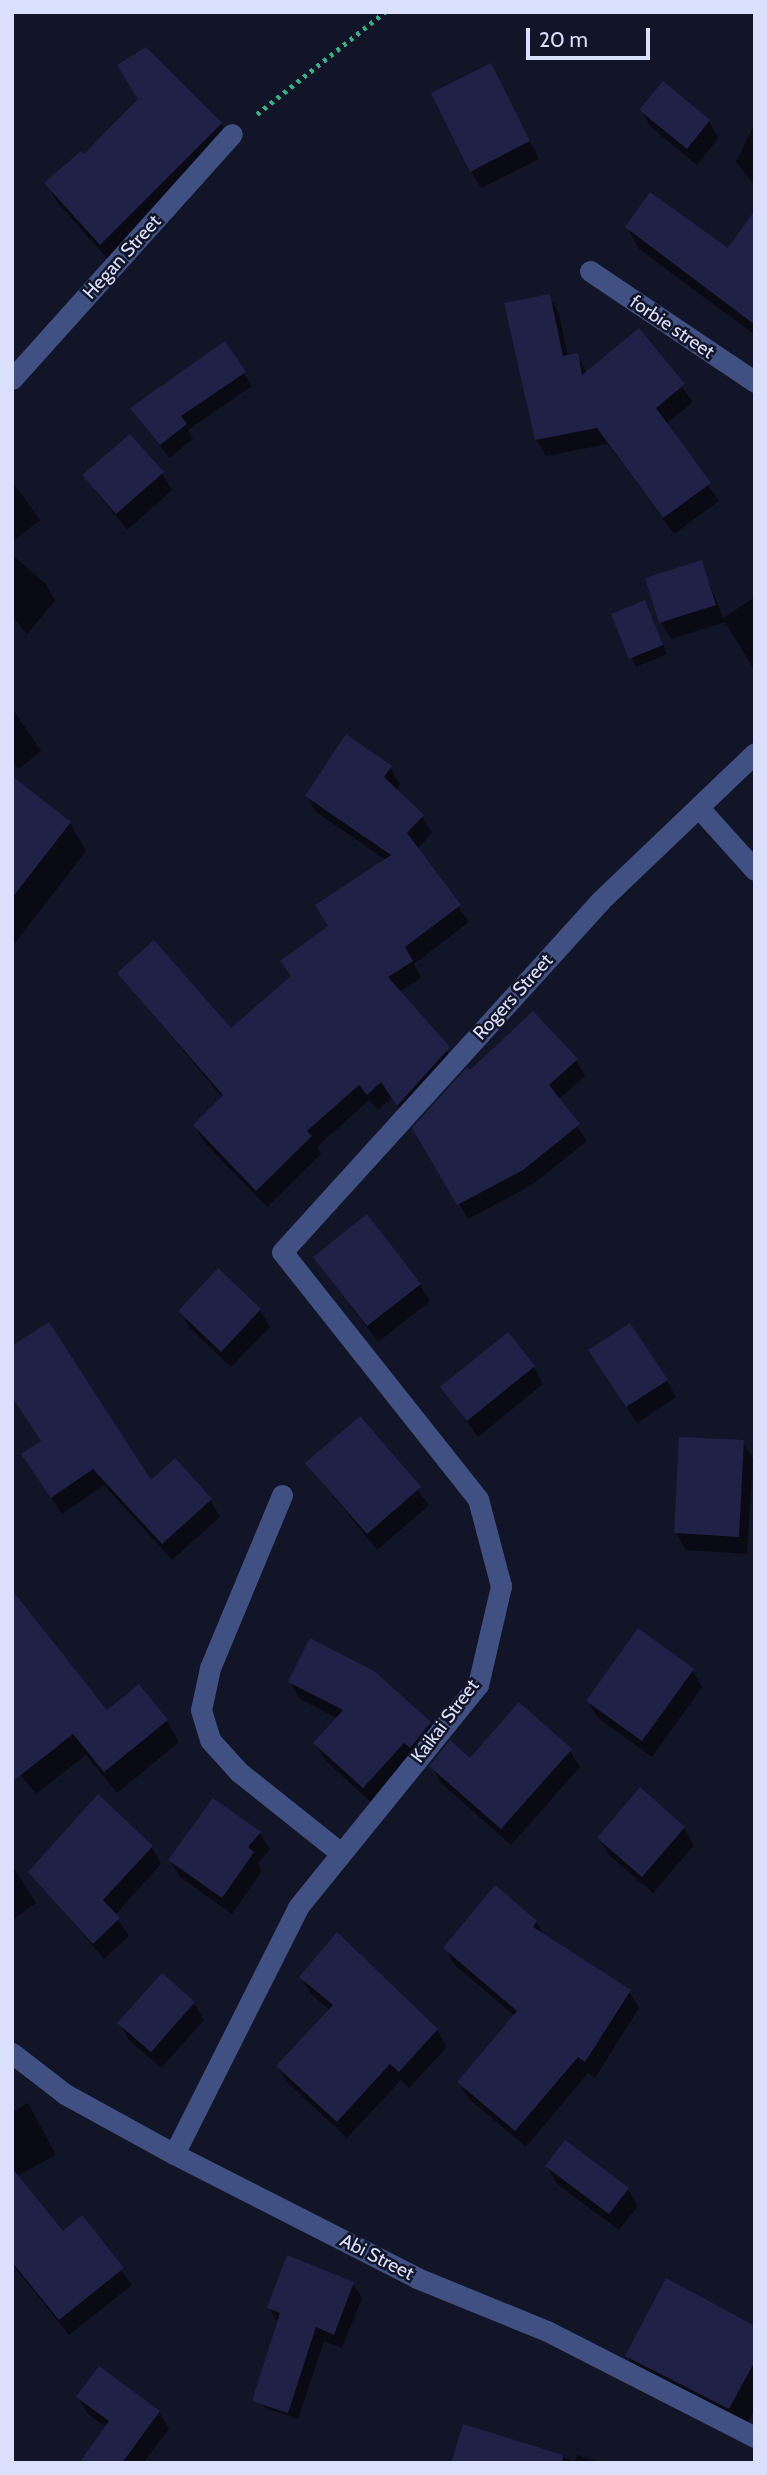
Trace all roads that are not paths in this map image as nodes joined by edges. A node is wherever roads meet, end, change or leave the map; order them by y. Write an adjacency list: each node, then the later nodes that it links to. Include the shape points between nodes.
1 (232, 134): 3 (street, Hegan Street)
2 (590, 271): 4 (street, forbie street)
3 (12, 379)
4 (755, 383)
5 (755, 753): 6 (street, Rogers Street)
6 (700, 809): 7 (street); 8 (street, Rogers Street, via 600,901)
7 (755, 870)
8 (282, 1252): 10 (street, Kaikai Street, via 478,1499 501,1586 478,1685)
9 (282, 1494): 10 (street, via 210,1668 201,1710 211,1740 239,1772)
10 (341, 1853): 12 (street, Kaikai Street, via 298,1907)
11 (12, 2053): 12 (street, Abi Street, via 65,2094)
12 (174, 2154): 13 (street, Abi Street, via 417,2278 547,2331)
13 (755, 2437)

